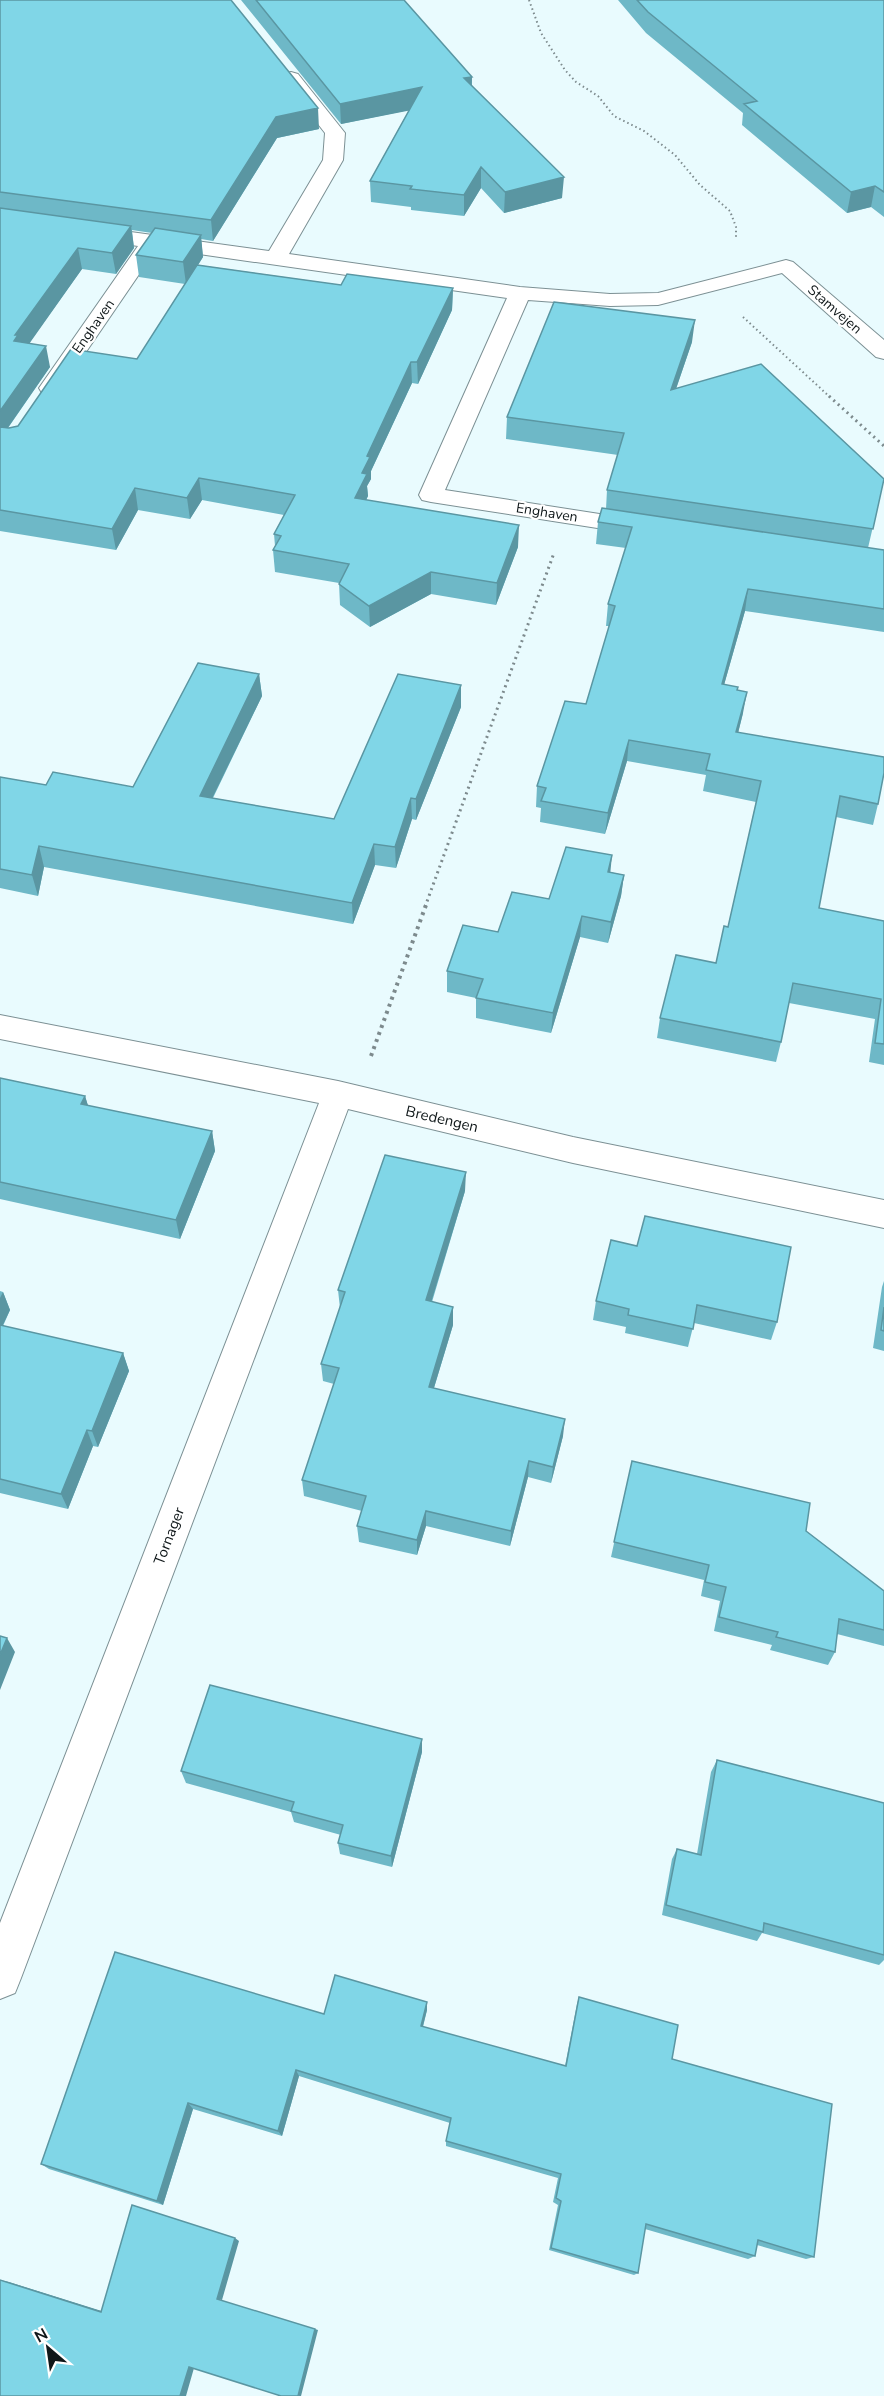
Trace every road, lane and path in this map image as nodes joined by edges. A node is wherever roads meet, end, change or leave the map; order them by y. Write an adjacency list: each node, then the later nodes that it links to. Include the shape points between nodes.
1 (529, 0): 6 (path, via 541,33 576,82 598,96 614,116 662,143 730,211 736,227 736,252)
2 (279, 63): 5 (street, via 335,133 333,160)
3 (0, 220): 4 (street)
4 (152, 241): 5 (street); 9 (street, Enghaven)
5 (276, 258): 7 (street)
6 (711, 287): 7 (street, via 658,299); 8 (street, Stamvejen, via 786,266); 10 (path)
7 (520, 294): 11 (street, Enghaven, via 431,495)
8 (884, 352)
9 (40, 403)
10 (884, 446)
11 (568, 516): 12 (street, Enghaven); 14 (path, via 365,1073)
12 (660, 530)
13 (0, 1027): 14 (street, Bredengen)
14 (338, 1094): 15 (street, Bredengen, via 573,1150); 16 (street, Tornager)
15 (884, 1214)
16 (0, 1978)

